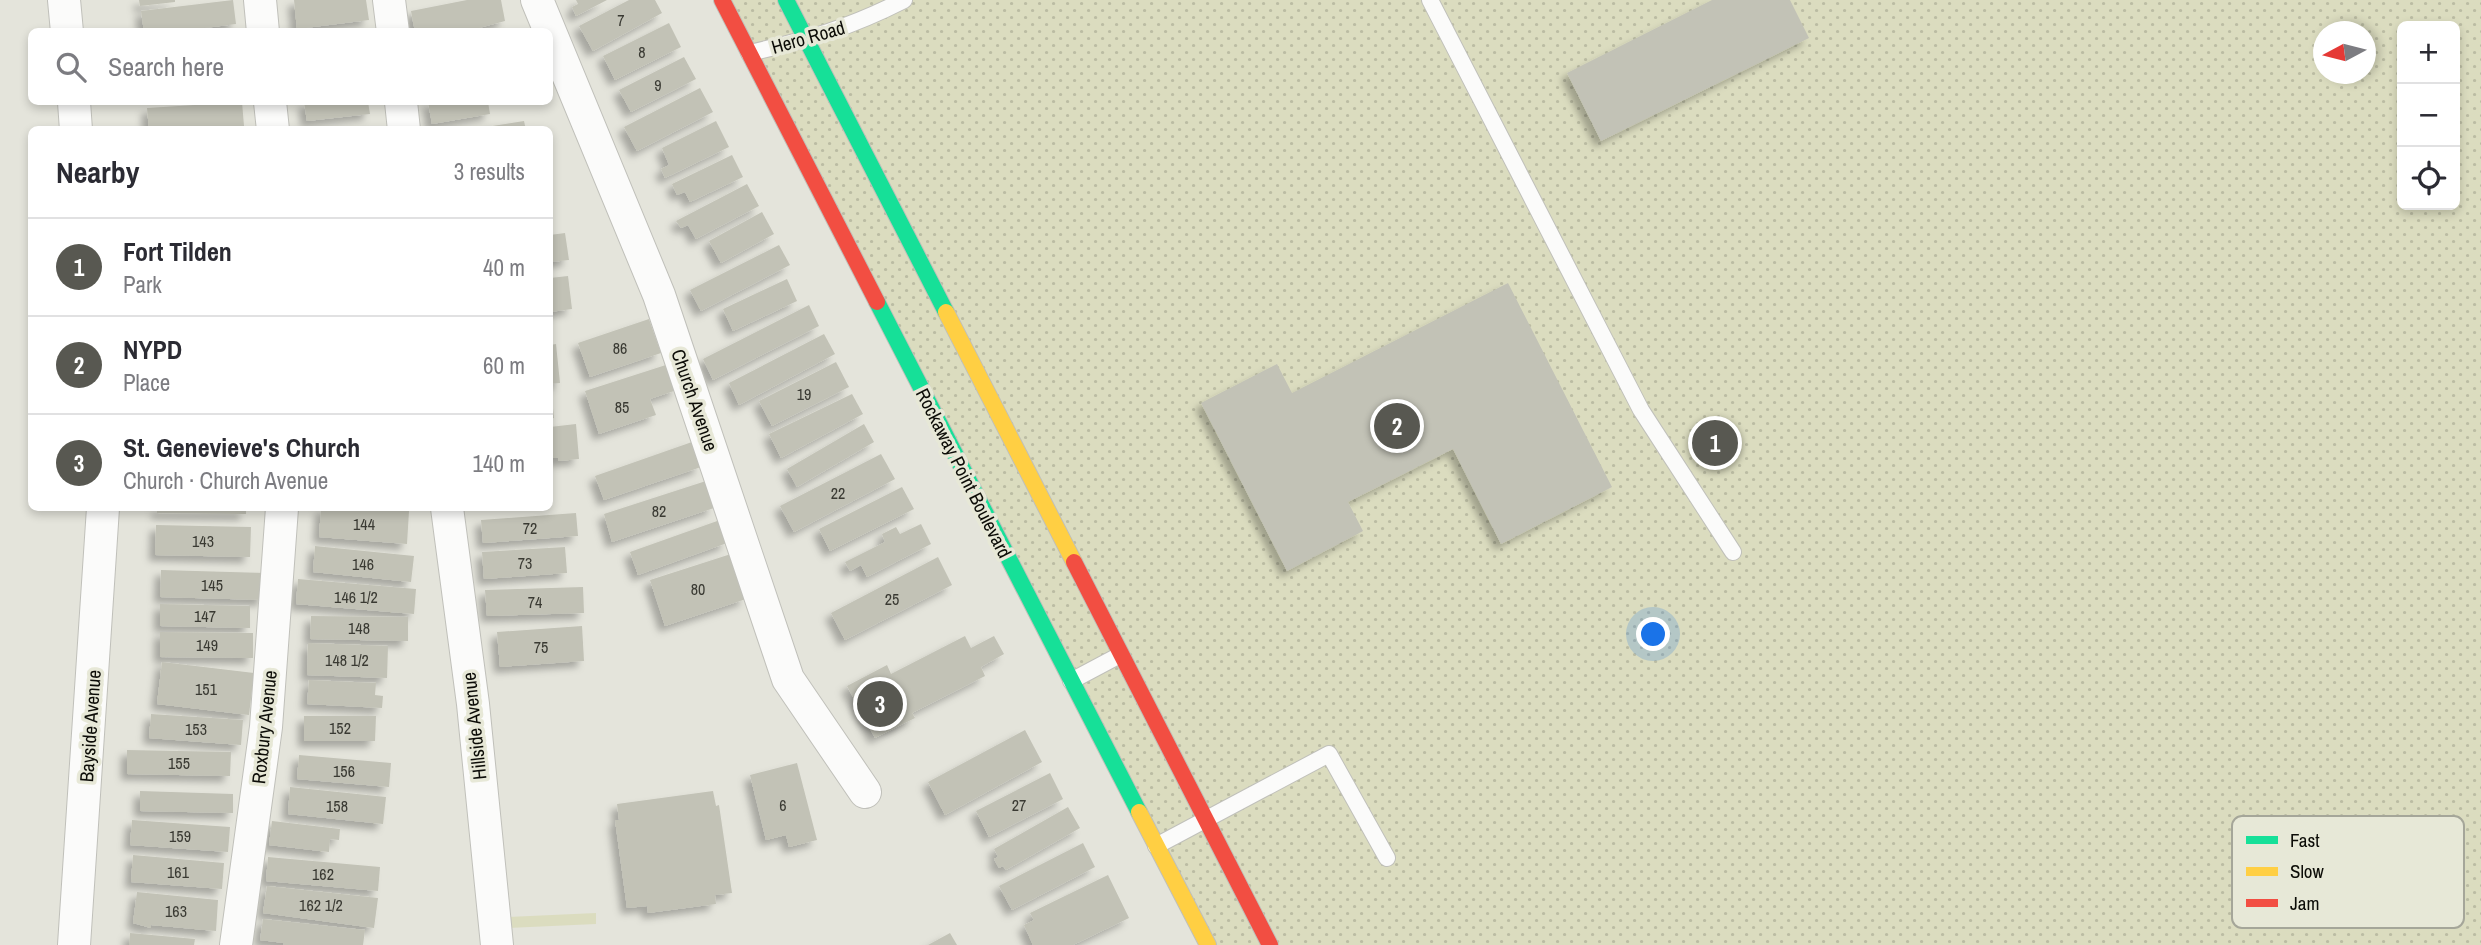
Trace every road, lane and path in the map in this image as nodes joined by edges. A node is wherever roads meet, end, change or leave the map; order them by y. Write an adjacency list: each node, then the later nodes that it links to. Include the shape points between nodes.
1 (64, 0): 9 (street)
2 (260, 0): 10 (street)
3 (389, 0): 11 (street)
4 (537, 0): 12 (street, Church Avenue)
5 (722, 0): 15 (street, Rockaway Point Boulevard)
6 (786, 0): 14 (street)
7 (904, 0): 14 (lane, Hero Road)
8 (1430, 0): 25 (lane, via 1641,410)
9 (67, 28)
10 (263, 28)
11 (392, 28)
12 (549, 28)
13 (553, 39): 28 (street, Church Avenue, via 659,295 789,679)
14 (806, 40): 15 (lane, Hero Road); 26 (street)
15 (749, 53): 27 (street, Rockaway Point Boulevard)
16 (74, 105): 19 (street)
17 (270, 105): 20 (street)
18 (401, 105): 21 (street)
19 (76, 126)
20 (273, 126)
21 (404, 126)
22 (103, 511): 32 (street, Bayside Avenue)
23 (282, 511): 33 (street, Roxbury Avenue, via 266,727)
24 (447, 511): 34 (street, Hillside Avenue, via 473,704)
25 (1733, 552)
26 (1121, 655): 27 (lane); 29 (street)
27 (1071, 681): 30 (street, Rockaway Point Boulevard)
28 (865, 792)
29 (1206, 820): 30 (lane); 31 (lane, via 1329,754); 36 (street)
30 (1156, 846): 35 (street, Rockaway Point Boulevard)
31 (1387, 858)
32 (74, 945)
33 (236, 945)
34 (497, 945)
35 (1208, 945)
36 (1270, 945)

